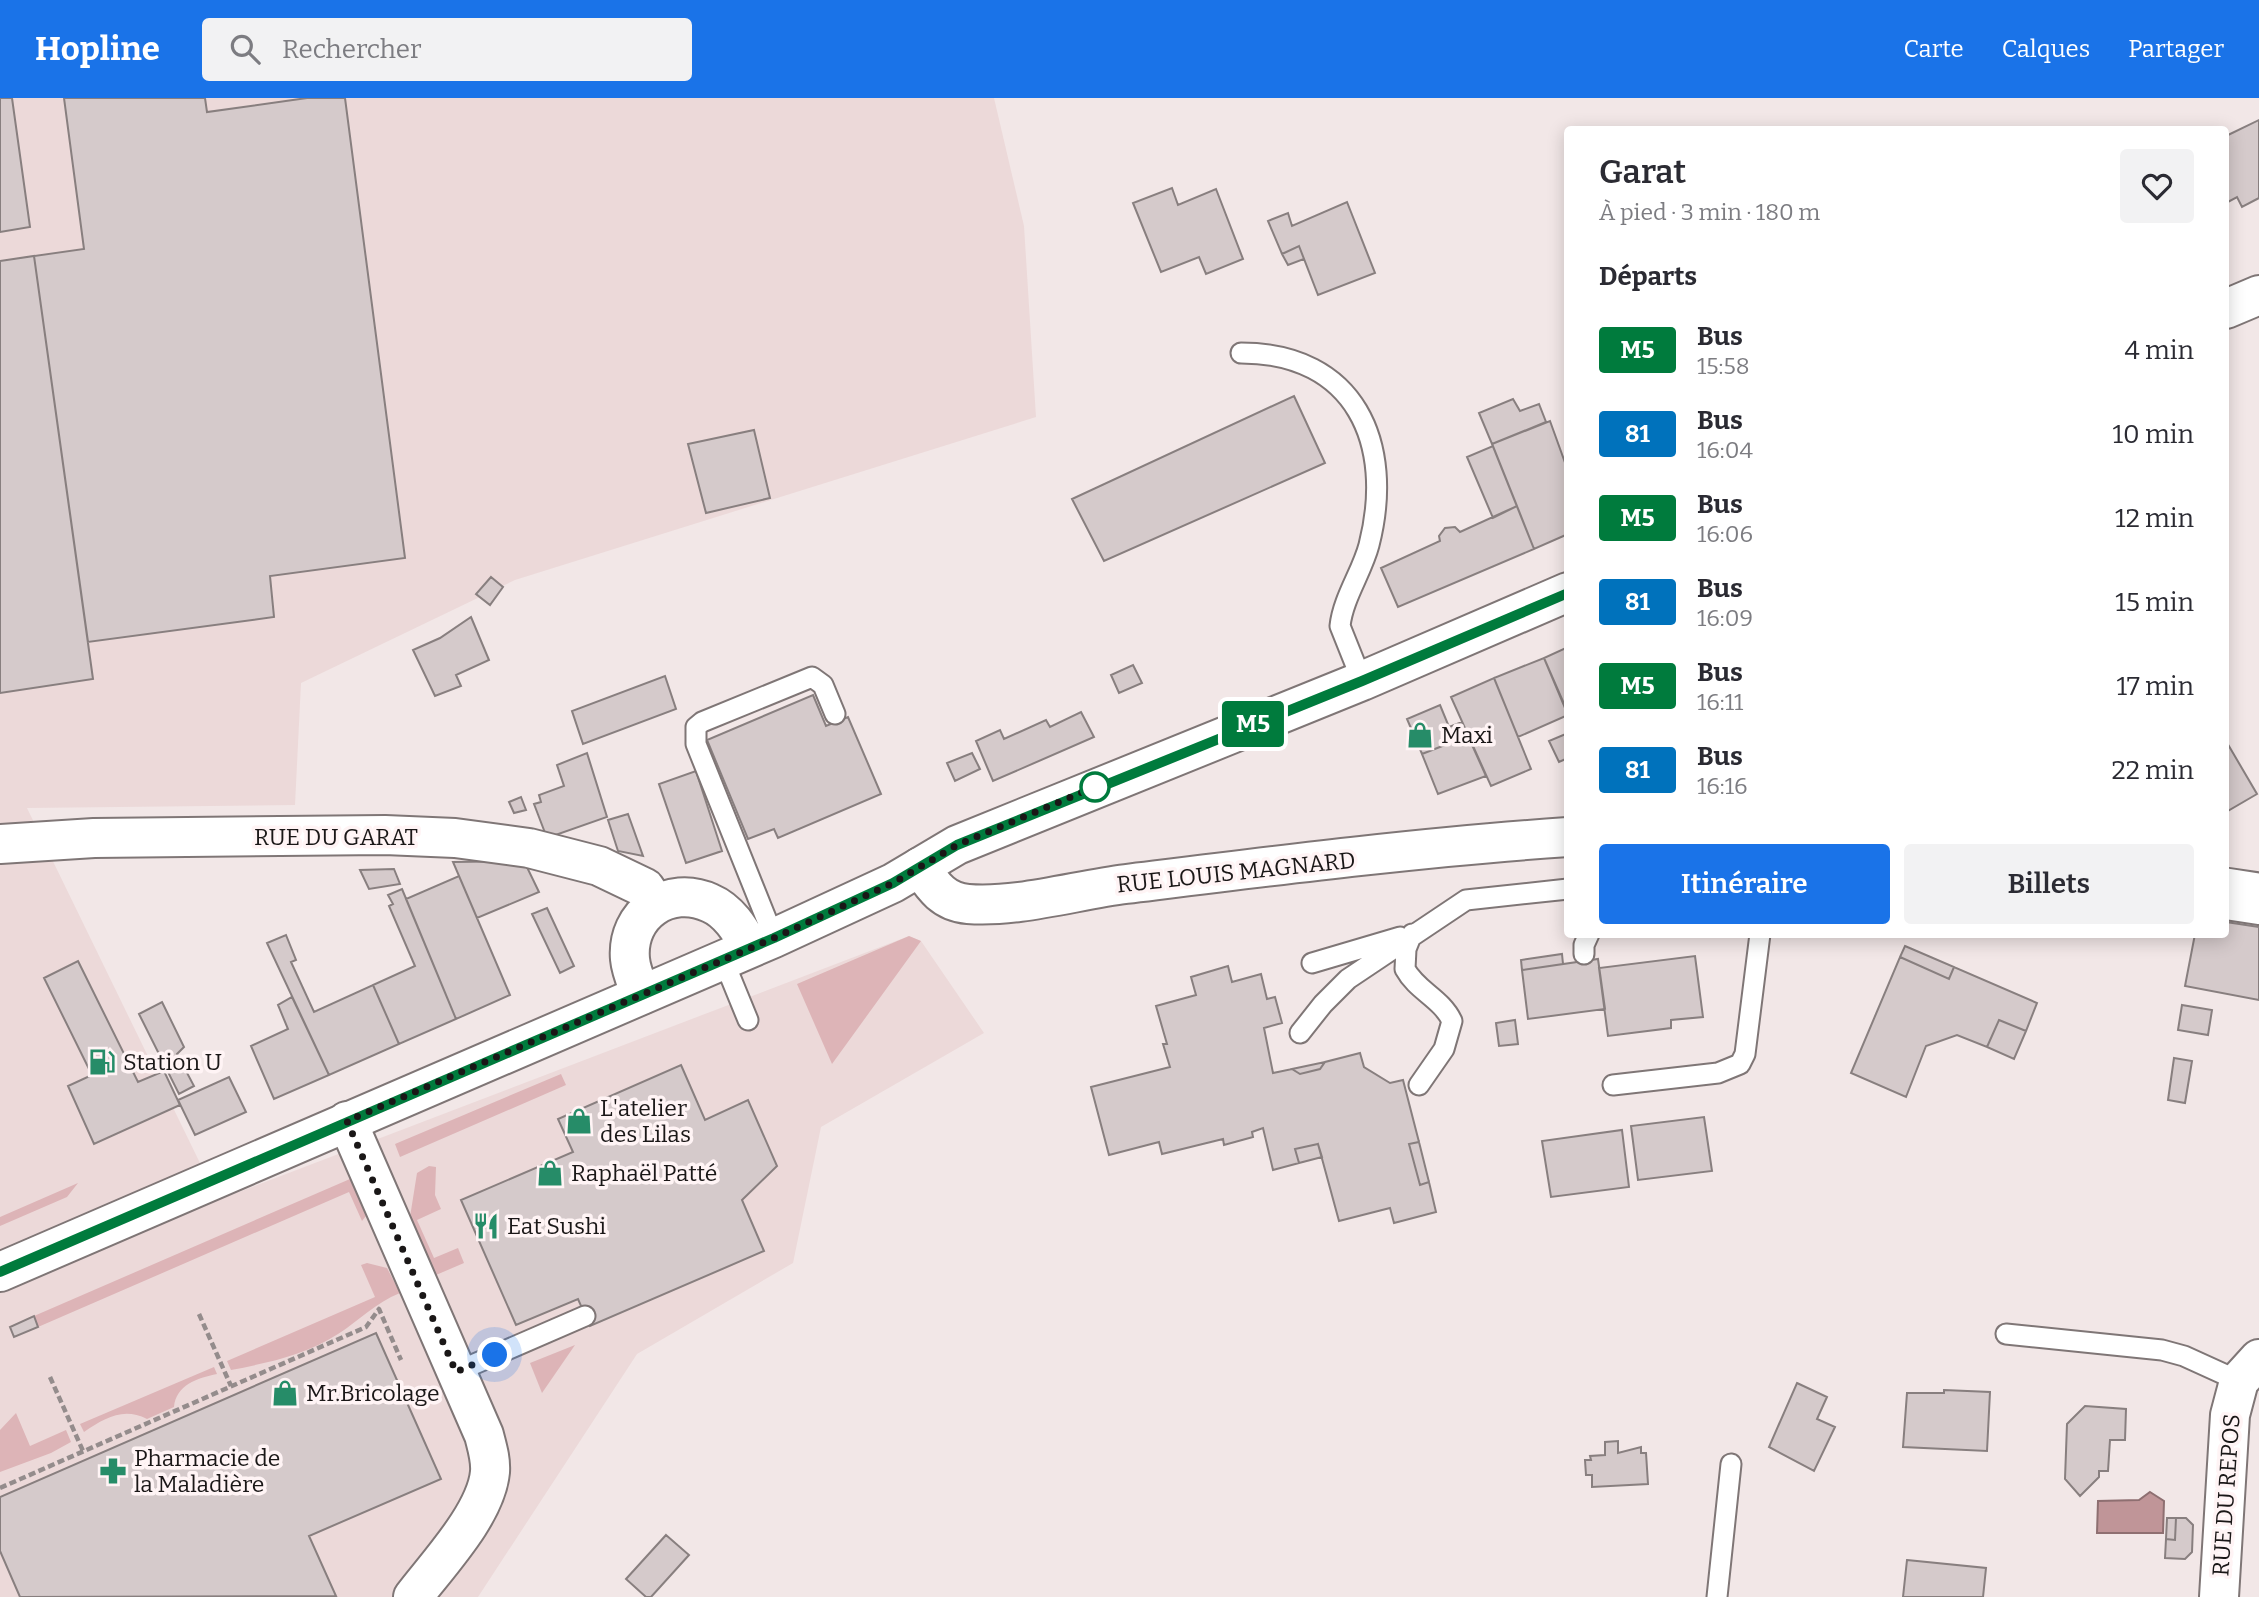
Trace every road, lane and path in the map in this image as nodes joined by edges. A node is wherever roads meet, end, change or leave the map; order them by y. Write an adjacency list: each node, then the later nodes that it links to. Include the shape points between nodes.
1 (2259, 295): 2 (street)
2 (2229, 308)
3 (1241, 353): 5 (lane, via 1291,358 1322,372 1340,385 1366,428 1376,471 1374,519 1340,626)
4 (1564, 595): 5 (street)
5 (1362, 681): 9 (street, via 957,845)
6 (835, 715): 19 (lane, via 823,685 812,677 696,727 696,744)
7 (1564, 837): 9 (street, RUE LOUIS MAGNARD, via 1152,881 992,903 949,900 934,889)
8 (0, 844): 14 (street, RUE DU GARAT, via 108,837 455,838 529,848 599,866 645,888)
9 (920, 867): 19 (street)
10 (2229, 878): 11 (lane)
11 (2259, 883)
12 (1564, 888): 16 (lane, via 1466,900)
13 (2229, 900): 15 (street)
14 (655, 903): 19 (street, via 675,897 710,902 740,930); 22 (street, via 634,928 629,946)
15 (2259, 905)
16 (1412, 934): 21 (lane); 24 (lane, via 1348,979); 25 (lane, via 1405,969 1411,980 1447,1010 1452,1021 1444,1049)
17 (1587, 938): 20 (lane)
18 (1760, 938): 26 (lane, via 1740,1064 1718,1073)
19 (749, 948): 22 (street); 23 (lane)
20 (1584, 954)
21 (1312, 963)
22 (641, 995): 27 (street)
23 (748, 1020)
24 (1300, 1033)
25 (1419, 1085)
26 (1613, 1085)
27 (347, 1121): 28 (street); 34 (street)
28 (0, 1272)
29 (199, 1314): 36 (path)
30 (585, 1316): 34 (lane)
31 (2006, 1334): 33 (lane, via 2162,1350)
32 (401, 1360): 36 (path, via 379,1308 366,1327)
33 (2249, 1370): 42 (street, RUE DU REPOS, via 2230,1415)
34 (456, 1372): 40 (street, via 484,1434 490,1475 470,1520)
35 (50, 1377): 37 (path)
36 (231, 1386): 37 (path)
37 (83, 1451): 39 (path)
38 (1731, 1464): 41 (lane)
39 (0, 1488)
40 (413, 1597)
41 (1717, 1597)
42 (2218, 1597)

